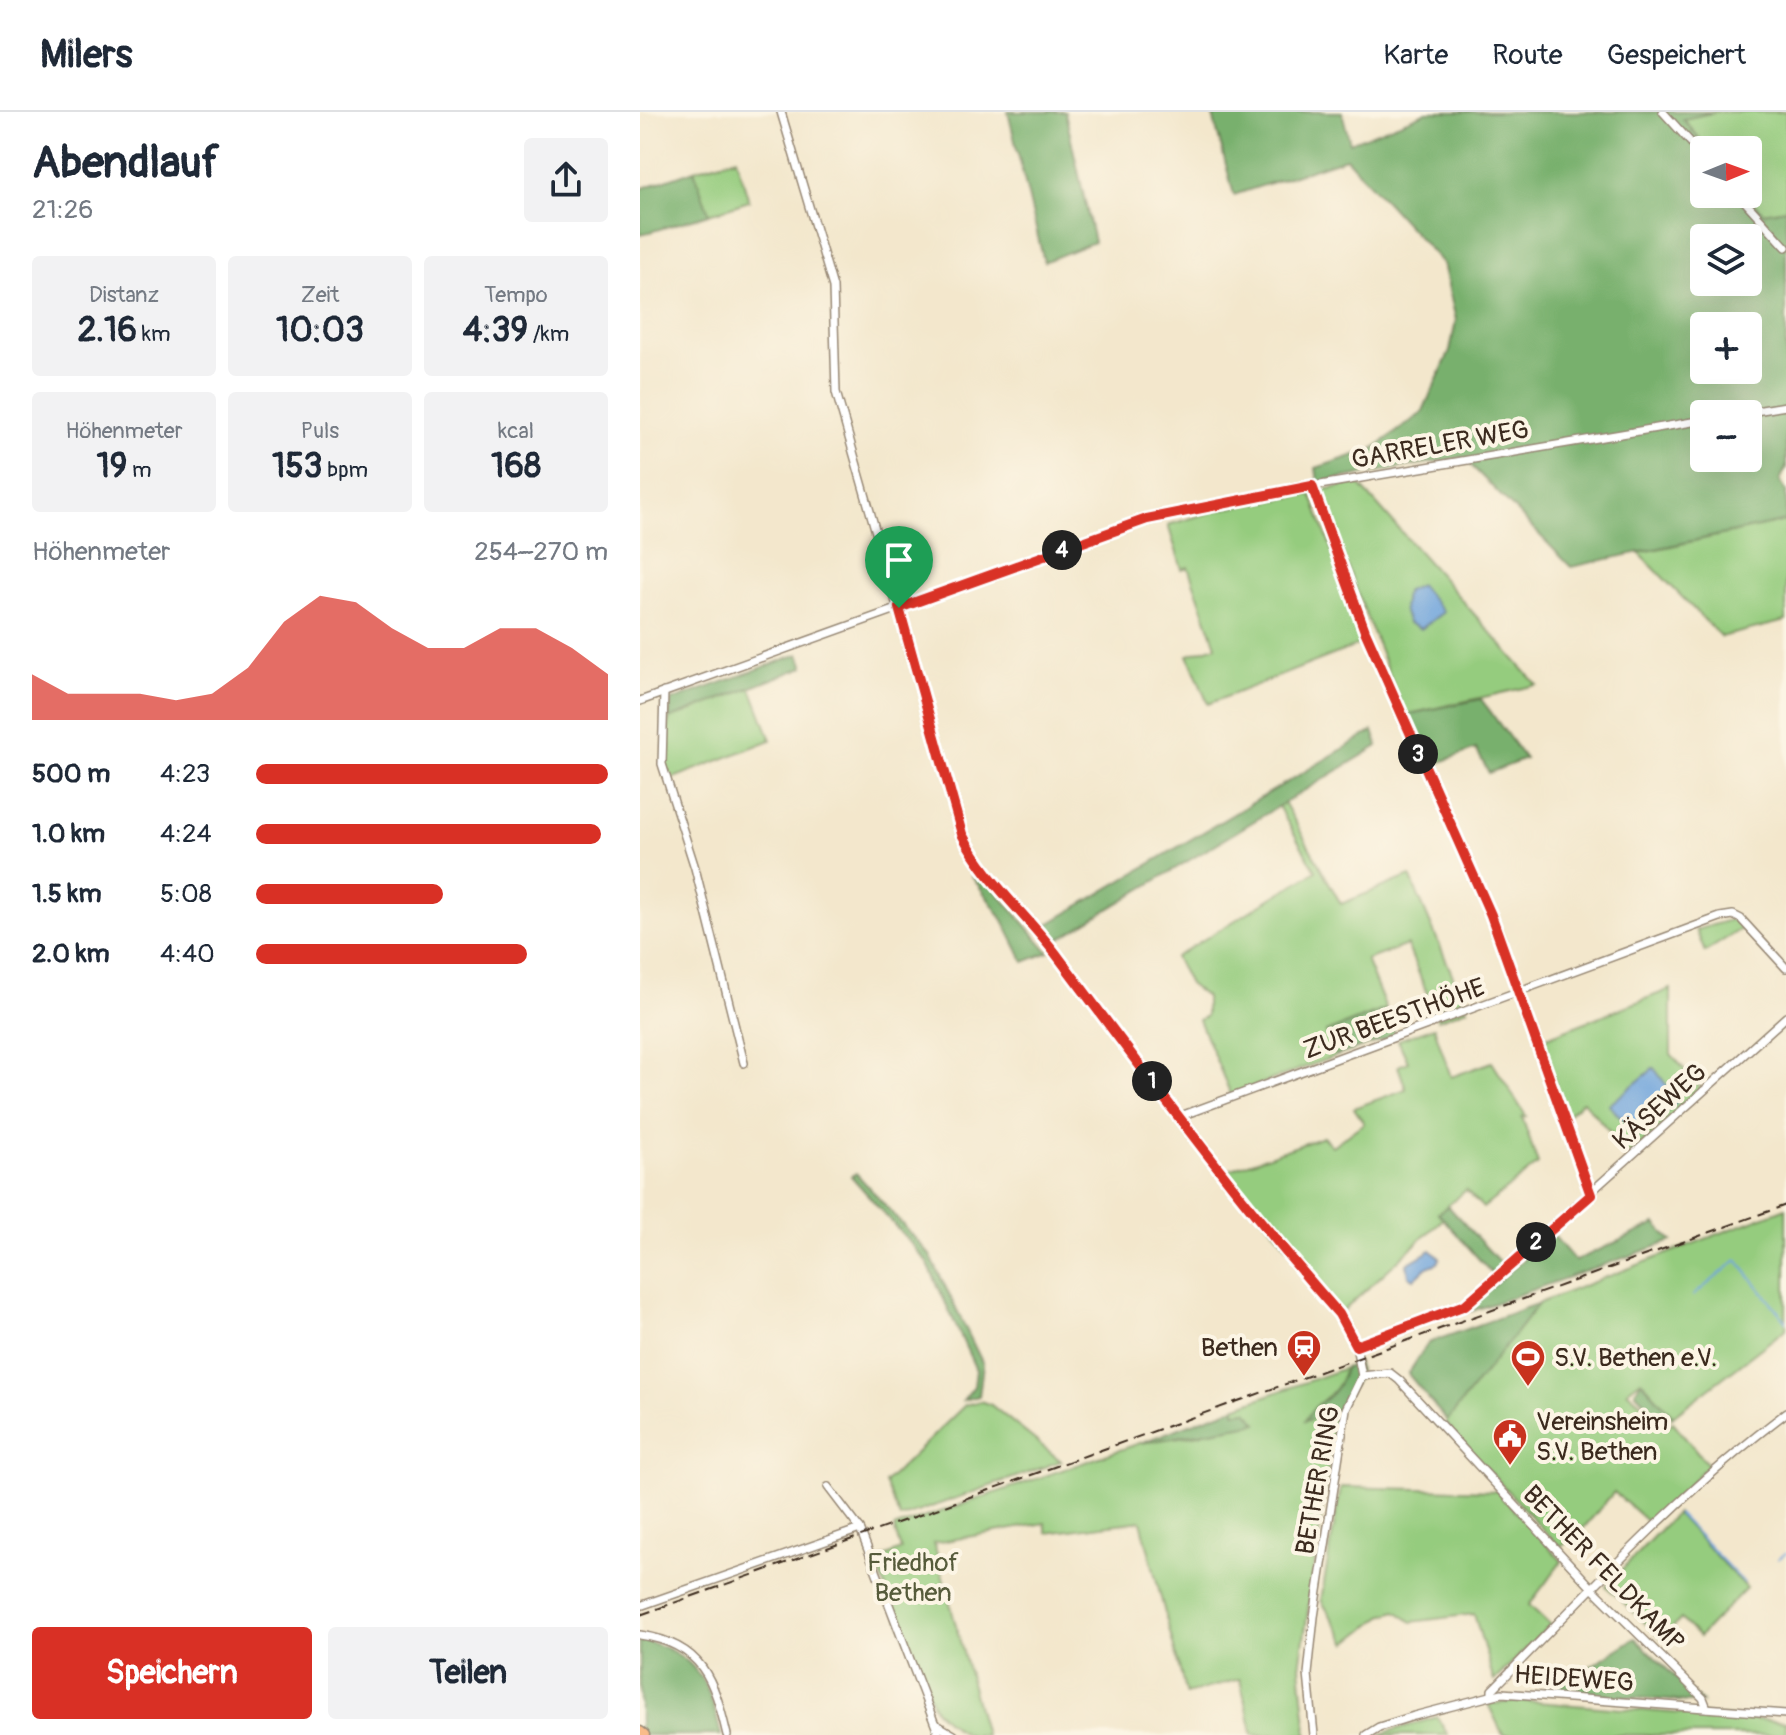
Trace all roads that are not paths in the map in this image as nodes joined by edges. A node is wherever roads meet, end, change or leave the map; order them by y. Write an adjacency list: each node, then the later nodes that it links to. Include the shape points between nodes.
1 (781, 112): 10 (street, BETHER RING, via 833,287 836,392)
2 (1663, 112): 3 (street)
3 (1690, 142)
4 (1751, 208): 5 (street)
5 (1786, 247)
6 (1786, 406): 7 (street)
7 (1762, 410)
8 (1690, 422): 9 (street, GARRELER WEG)
9 (1312, 486): 10 (street, GARRELER WEG, via 1147,519); 14 (street, via 1365,631 1491,915)
10 (899, 608): 11 (street, GARRELER WEG); 17 (street, BETHER RING, via 962,834 978,865 1055,953)
11 (664, 692): 12 (street, GARRELER WEG); 16 (street, via 662,764 695,868)
12 (640, 701)
13 (1786, 968): 14 (street, ZUR BEESTHÖHE, via 1733,915)
14 (1519, 994): 17 (street, ZUR BEESTHÖHE); 18 (street)
15 (1786, 1017): 18 (street, KÄSEWEG)
16 (744, 1063)
17 (1178, 1117): 19 (street, BETHER RING, via 1339,1314)
18 (1591, 1195): 19 (street, KÄSEWEG, via 1465,1305)
19 (1356, 1346): 20 (street, BETHER RING)
20 (1362, 1376): 24 (street, BETHER FELDKAMP, via 1390,1373 1399,1380); 34 (street, BETHER RING, via 1346,1409 1314,1617 1308,1674)
21 (1786, 1413): 24 (street, via 1718,1465)
22 (828, 1487): 23 (street)
23 (860, 1529): 25 (street); 30 (street)
24 (1592, 1588): 27 (street); 28 (street, BETHER FELDKAMP, via 1703,1698)
25 (640, 1606)
26 (640, 1635): 31 (street, via 671,1642 698,1661 713,1683)
27 (1492, 1694): 28 (street, HEIDEWEG, via 1524,1692); 35 (street, HEIDEWEG)
28 (1707, 1708): 29 (street, HEIDEWEG)
29 (1786, 1714)
30 (937, 1725): 32 (street); 33 (street)
31 (727, 1735)
32 (939, 1735)
33 (954, 1735)
34 (1314, 1735)
35 (1366, 1735)

